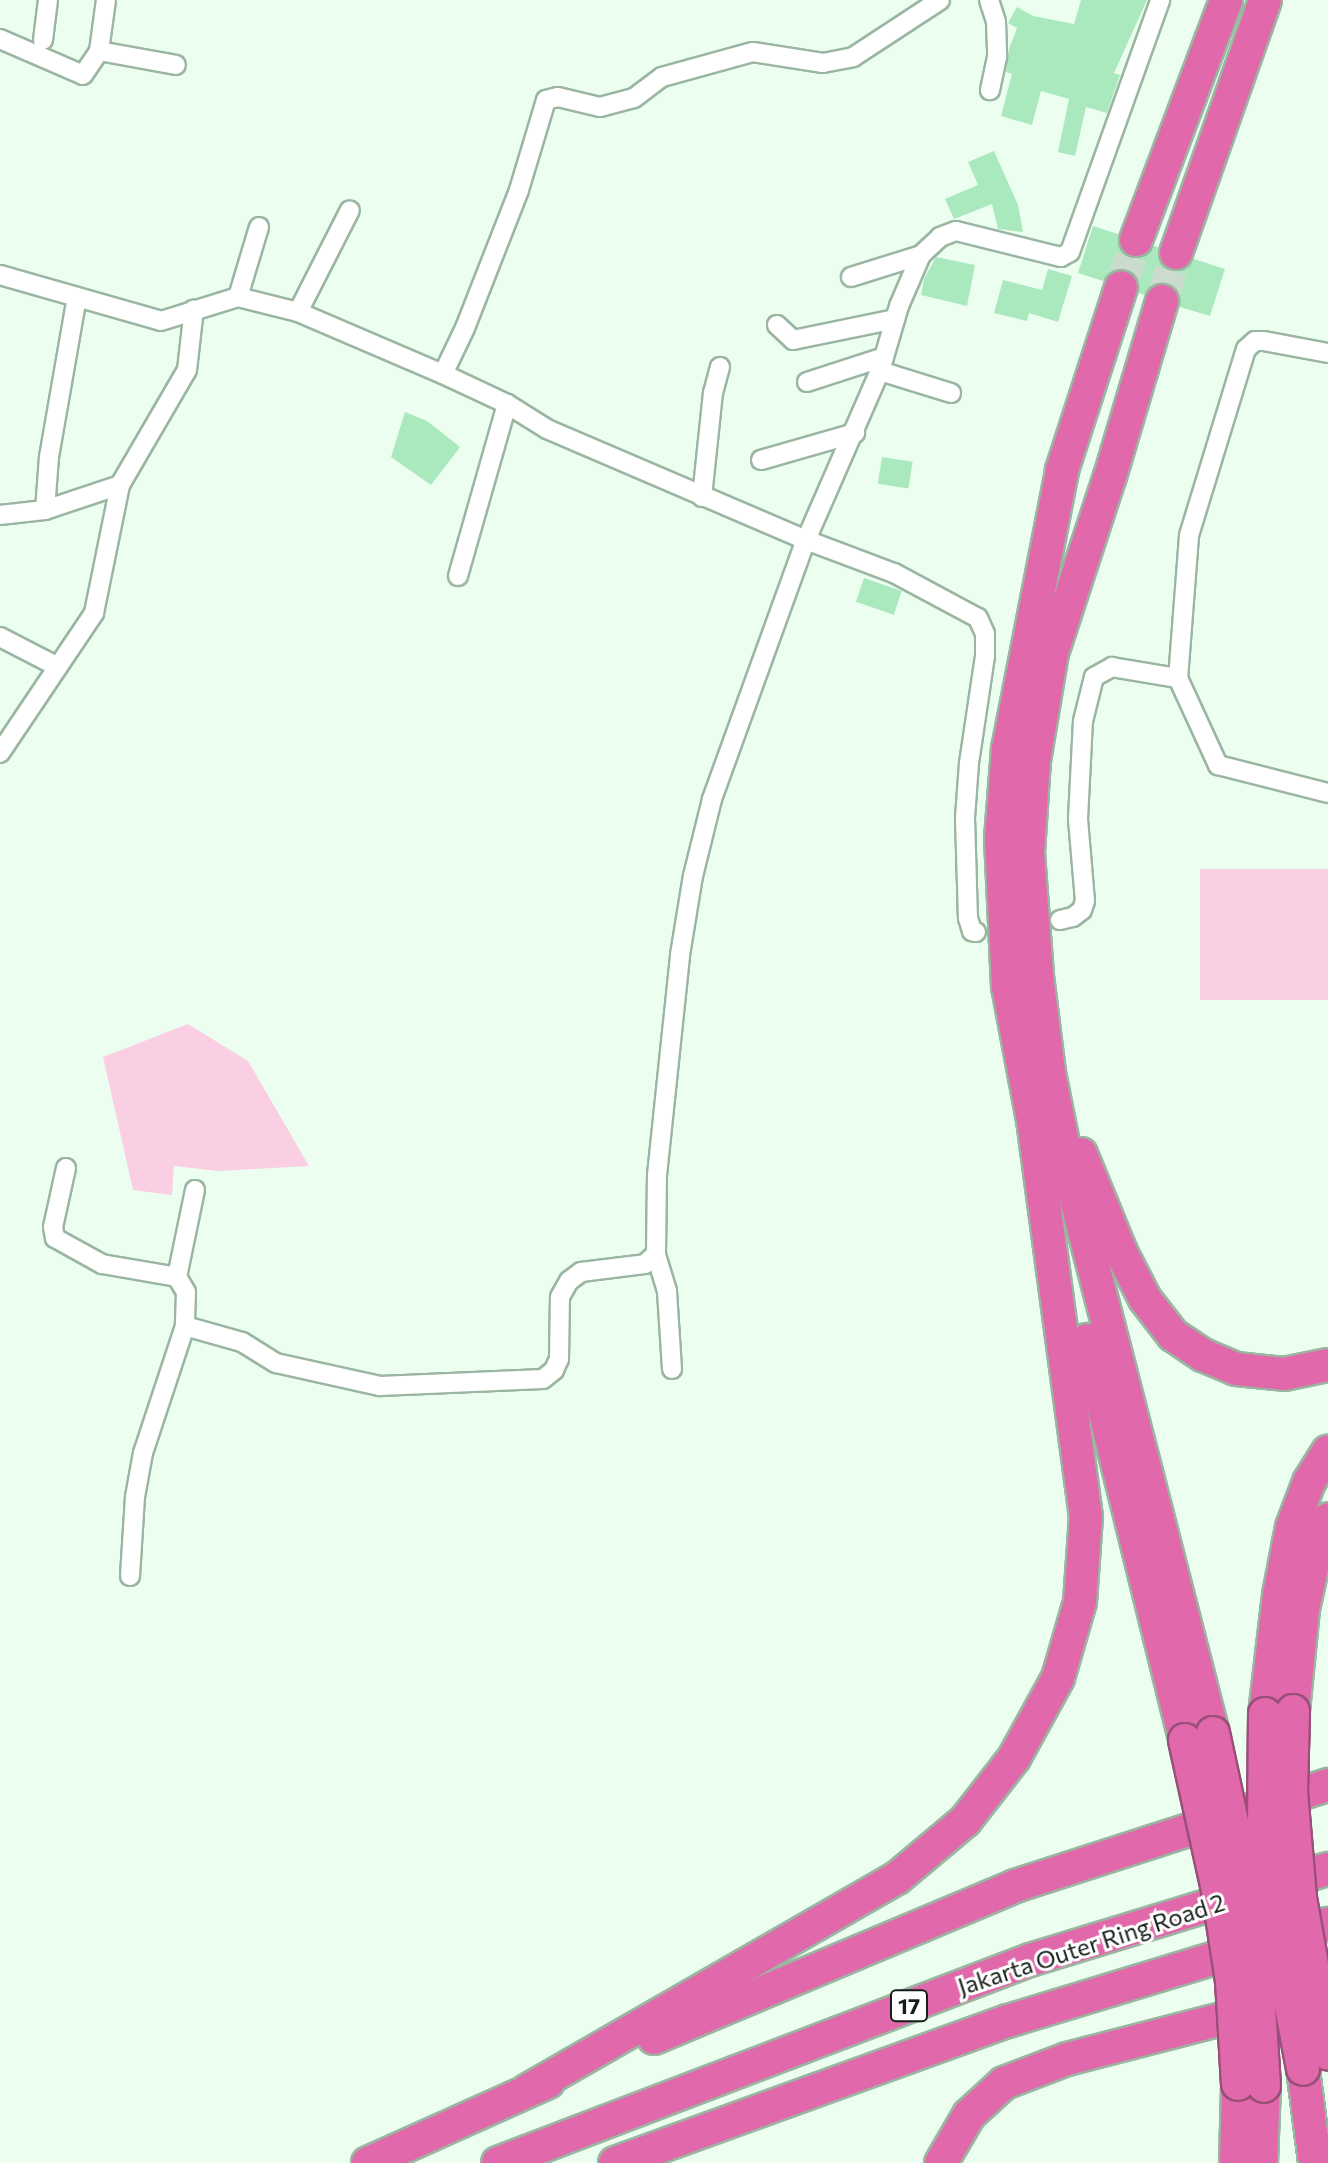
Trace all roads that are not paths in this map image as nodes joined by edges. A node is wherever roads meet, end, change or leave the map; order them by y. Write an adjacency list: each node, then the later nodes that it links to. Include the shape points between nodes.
1 (48, 0): 9 (street)
2 (106, 0): 10 (street)
3 (989, 0): 12 (street, via 997,57)
4 (1160, 0): 17 (street, via 1070,252 1061,257 956,231 940,237)
5 (1226, 0): 15 (highway)
6 (1265, 0): 16 (highway)
7 (937, 1): 31 (street, via 853,57 823,63 753,52 662,77 634,98 600,107 558,97 546,100 519,190)
8 (0, 39): 10 (street, via 83,75)
9 (43, 40)
10 (99, 51): 11 (street)
11 (176, 65)
12 (990, 90)
13 (350, 210): 25 (street)
14 (259, 227): 22 (street)
15 (1136, 240)
16 (1176, 253)
17 (921, 255): 19 (street); 26 (street)
18 (0, 275): 21 (street)
19 (851, 277)
20 (1121, 287): 51 (highway, via 1062,470 1008,749 1001,838 1008,987)
21 (77, 297): 24 (street, via 161,321); 39 (street)
22 (238, 297): 24 (street); 25 (street)
23 (1162, 301): 50 (highway, via 1052,653 1034,760 1028,853)
24 (194, 309): 37 (street, via 187,370)
25 (298, 312): 31 (street)
26 (895, 319): 27 (street, via 793,340); 29 (street)
27 (777, 325)
28 (1328, 353): 45 (street, via 1263,341 1246,349 1189,536)
29 (882, 364): 32 (street); 33 (street); 35 (street)
30 (720, 367): 38 (street)
31 (443, 374): 34 (street)
32 (807, 382)
33 (951, 393)
34 (507, 404): 38 (street, via 547,429); 42 (street)
35 (855, 433): 36 (street); 41 (street)
36 (761, 460)
37 (120, 485): 39 (street); 44 (street, via 94,613)
38 (702, 497): 41 (street)
39 (45, 510): 40 (street)
40 (0, 515)
41 (806, 540): 49 (street, via 894,573 978,618 982,626 985,656 965,818 968,918); 54 (street, via 712,799 693,876 657,1175)
42 (458, 576)
43 (0, 637): 44 (street)
44 (58, 667): 46 (street)
45 (1178, 678): 47 (street, via 1218,765); 48 (street, via 1112,667 1094,677 1083,721 1078,819 1085,901 1073,917)
46 (0, 753)
47 (1328, 793)
48 (1060, 920)
49 (976, 932)
50 (1049, 1073): 57 (highway, via 1121,1252 1145,1299 1173,1335 1236,1369 1284,1374); 63 (highway)
51 (1033, 1120): 63 (highway); 70 (highway, via 1086,1517 1080,1602 1058,1678 1014,1758 965,1821 897,1878)
52 (66, 1168): 55 (street, via 55,1238 102,1264)
53 (195, 1190): 55 (street)
54 (656, 1254): 56 (street, via 645,1264 581,1272 569,1281 560,1297 559,1359 543,1379 380,1386 276,1363 242,1342); 58 (street, via 667,1291)
55 (177, 1277): 56 (street, via 186,1292)
56 (185, 1326): 61 (street, via 143,1453)
57 (1328, 1365)
58 (672, 1369)
59 (1328, 1452): 62 (highway, via 1309,1482 1292,1527 1279,1595)
60 (1328, 1519): 62 (highway, via 1319,1536)
61 (130, 1576)
62 (1279, 1712): 68 (highway, bridge, via 1264,1824 1280,1948)
63 (1199, 1736): 69 (highway, bridge, via 1245,1882 1257,1975)
64 (1328, 1785): 70 (highway, via 1015,1886)
65 (1328, 1869): 72 (highway, Jakarta Outer Ring Road 2 / 17, via 1030,1960)
66 (1328, 1924): 73 (highway, Jakarta Outer Ring Road 2 / 17, via 1008,2021)
67 (1328, 1989): 74 (highway, via 1067,2059 1004,2083 969,2115)
68 (1316, 2061): 77 (highway)
69 (1251, 2085): 75 (highway); 76 (highway)
70 (528, 2090): 71 (highway)
71 (368, 2163)
72 (498, 2163)
73 (615, 2163)
74 (941, 2163)
75 (1236, 2163)
76 (1261, 2163)
77 (1315, 2163)

